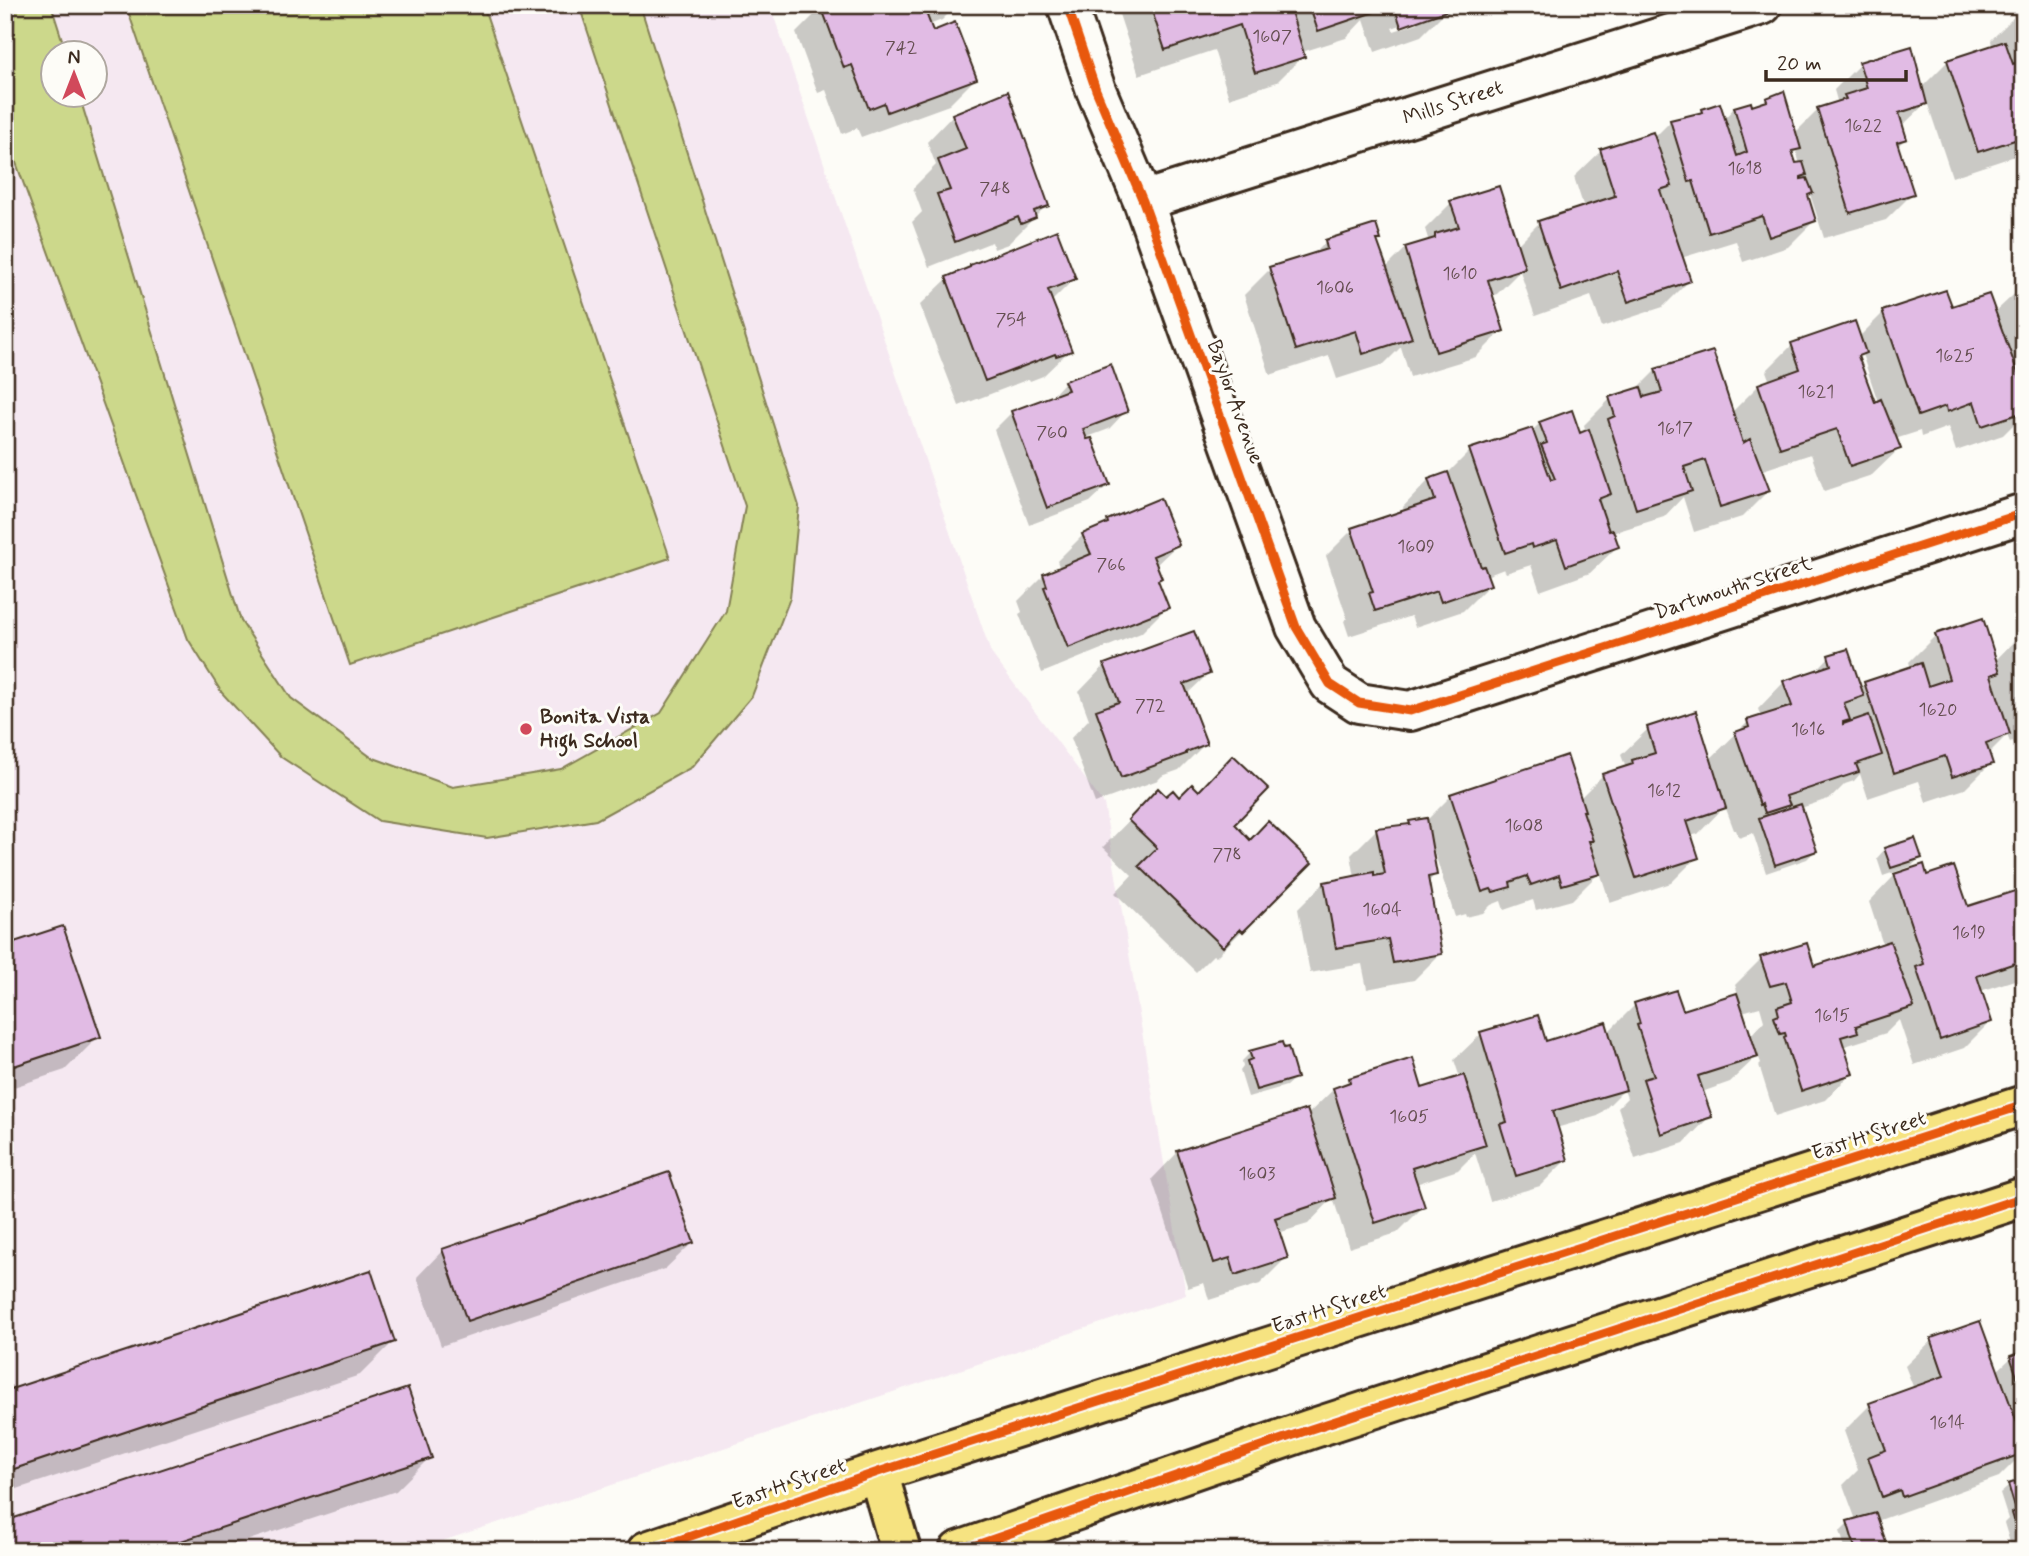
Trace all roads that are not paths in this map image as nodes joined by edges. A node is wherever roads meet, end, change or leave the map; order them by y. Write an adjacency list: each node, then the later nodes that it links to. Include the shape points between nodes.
1 (1067, 5): 3 (street, Baylor Avenue, via 1096,90)
2 (1762, 5): 3 (street, Mills Street)
3 (1143, 201): 5 (street, Baylor Avenue, via 1296,627 1330,684 1359,703 1410,711)
4 (2024, 513): 5 (street, Dartmouth Street)
5 (1454, 698)
6 (2024, 1105): 8 (main road, East H Street)
7 (2024, 1197): 11 (main road, via 1311,1429)
8 (878, 1472): 9 (main road, East H Street); 10 (main road)
9 (647, 1551)
10 (901, 1551)
11 (959, 1551)

